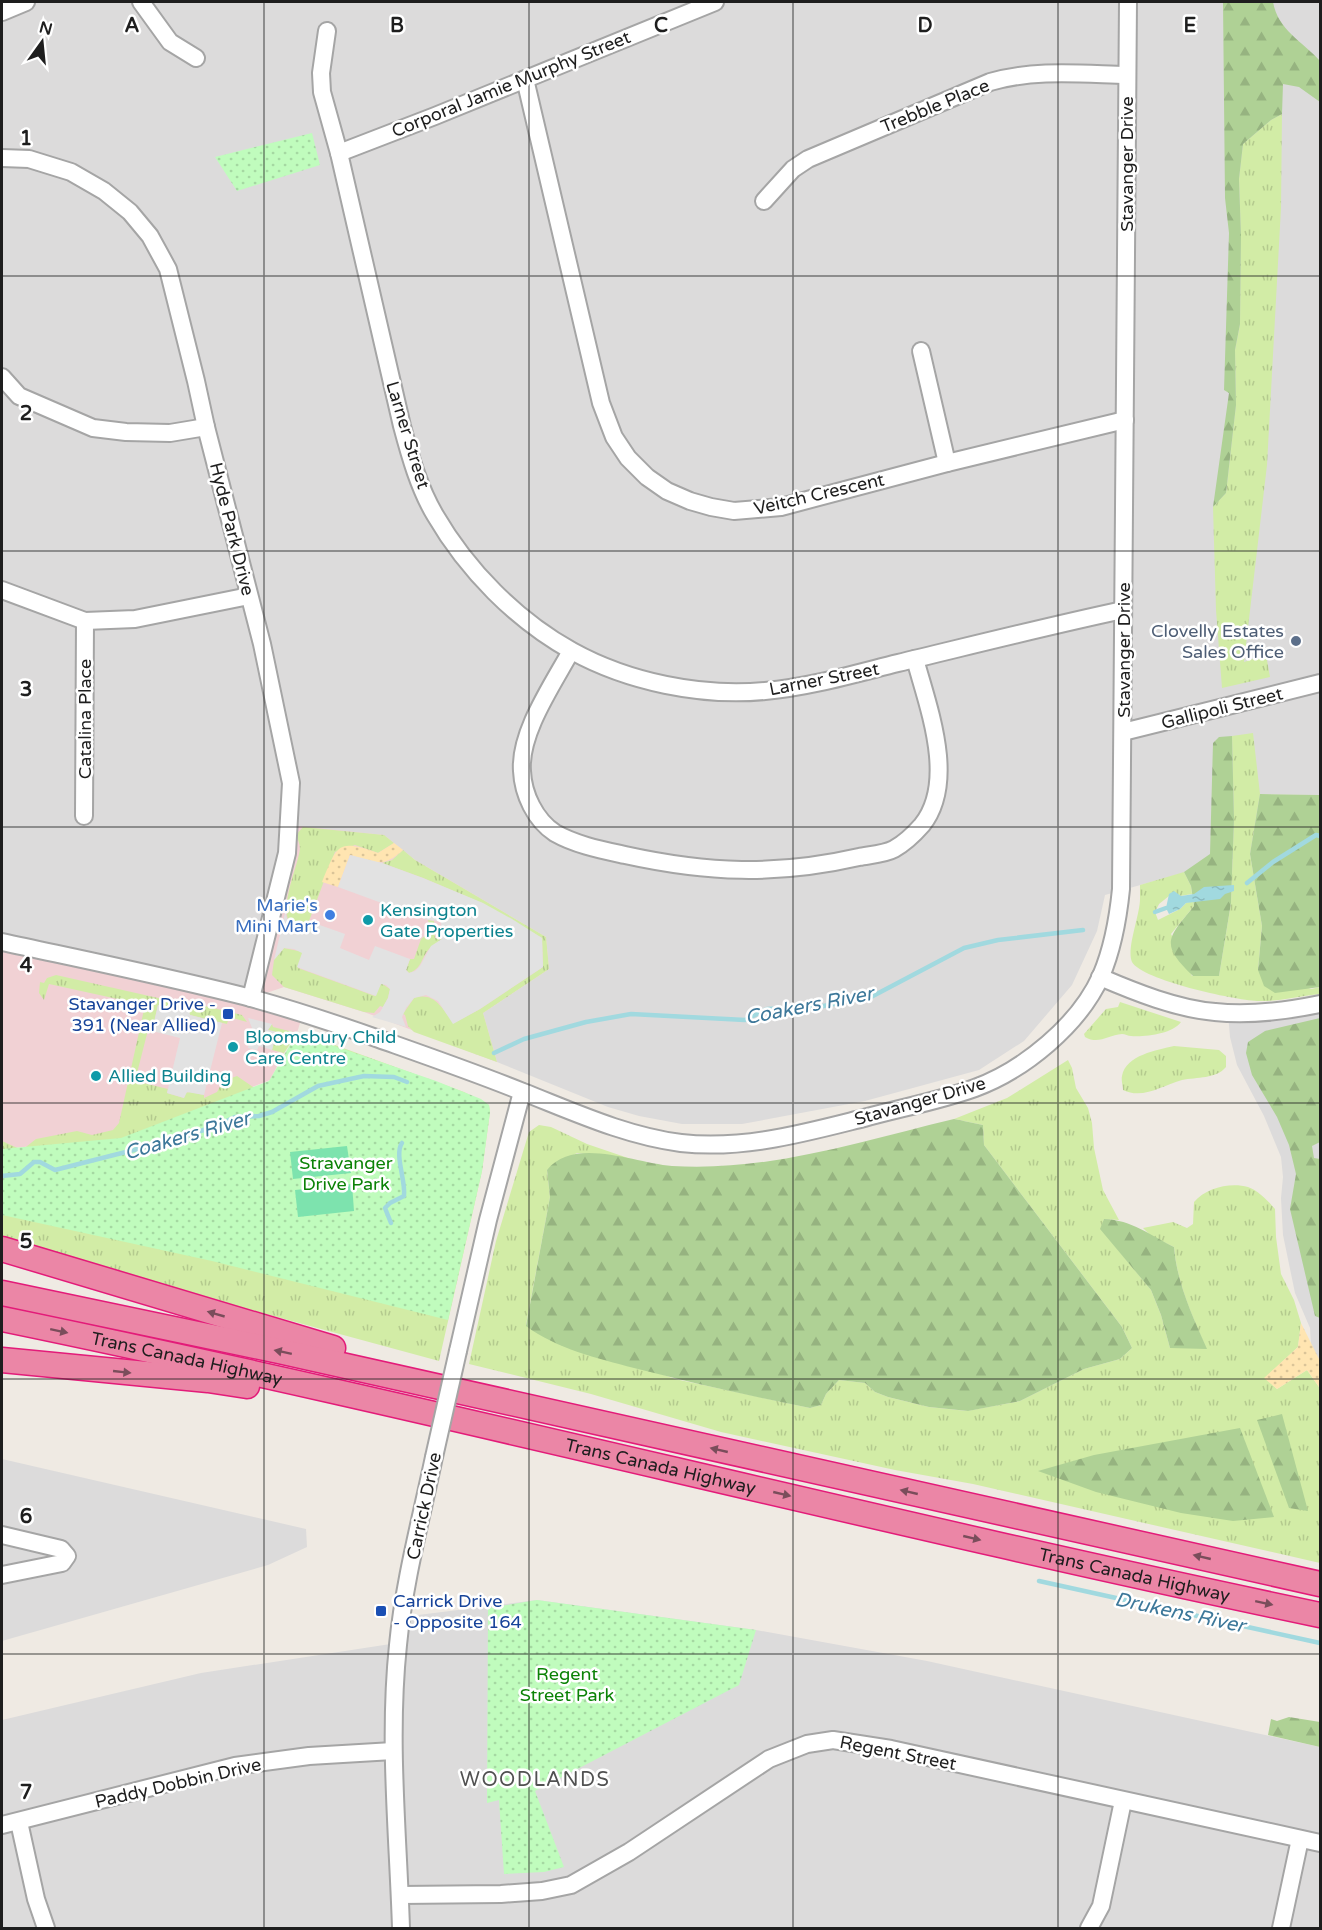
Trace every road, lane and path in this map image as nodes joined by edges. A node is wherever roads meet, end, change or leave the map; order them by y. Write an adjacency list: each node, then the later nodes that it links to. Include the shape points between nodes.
1 (21, 2): 5 (street)
2 (141, 2): 7 (street, via 170,42)
3 (715, 2): 9 (street, Corporal Jamie Murphy Street)
4 (1128, 2): 8 (street, Stavanger Drive)
5 (2, 12)
6 (327, 31): 10 (street, Larner Street, via 322,93)
7 (196, 58)
8 (1127, 75): 12 (street, Trebble Place, via 1030,74 990,82 808,159); 15 (street, Stavanger Drive)
9 (525, 79): 10 (street, Corporal Jamie Murphy Street); 17 (street, Veitch Crescent, via 601,403 614,437 647,477 690,501 734,511 754,511)
10 (339, 153): 22 (street, Larner Street, via 402,426 414,469 434,514 476,572 504,600)
11 (2, 158): 16 (street, Hyde Park Drive, via 29,159 71,172 130,212 150,236 168,269)
12 (765, 201)
13 (921, 351): 17 (street)
14 (2, 377): 16 (street, via 18,396 93,428 170,433)
15 (1125, 420): 17 (street, Veitch Crescent); 20 (street, Stavanger Drive)
16 (206, 427): 19 (street, Hyde Park Drive)
17 (947, 463)
18 (2, 590): 21 (street)
19 (249, 596): 21 (street, via 135,619); 29 (street, Hyde Park Drive, via 291,783 287,853)
20 (1123, 610): 23 (street, Larner Street); 25 (street, Stavanger Drive)
21 (85, 621): 26 (street, Catalina Place)
22 (572, 651): 23 (street, Larner Street, via 651,681 738,692 810,684); 23 (street, via 530,728 523,749 525,791 533,810 555,832 589,847 662,863 729,871 787,870 840,862 893,849 922,825 936,796 939,758)
23 (915, 659)
24 (1320, 683): 25 (street, Gallipoli Street)
25 (1123, 732): 28 (street, Stavanger Drive, via 1120,896 1113,939)
26 (84, 816)
27 (2, 942): 29 (street, Stavanger Drive)
28 (1100, 977): 30 (street, via 1171,1003 1214,1012 1250,1014); 31 (street, Stavanger Drive, via 1074,1016 1017,1069 974,1089 787,1137 732,1145 658,1139 596,1121)
29 (251, 998): 31 (street, Stavanger Drive)
30 (1320, 1004)
31 (522, 1092): 42 (street, Carrick Drive, bridge, via 485,1231 415,1546 398,1643)
32 (2, 1249): 36 (highway, one-way to 32)
33 (2, 1293): 36 (highway, Trans Canada Highway, one-way to 33)
34 (2, 1319): 37 (highway, Trans Canada Highway, one-way to 37)
35 (2, 1360): 37 (highway, one-way to 37, via 208,1380)
36 (533, 1408): 40 (highway, Trans Canada Highway, one-way to 36)
37 (592, 1450): 41 (highway, Trans Canada Highway, one-way to 41)
38 (2, 1535): 39 (street, via 61,1549 67,1556 60,1563)
39 (2, 1575)
40 (1320, 1584)
41 (1320, 1614)
42 (393, 1751): 44 (street, Paddy Dobbin Drive, via 235,1766); 48 (street, Carrick Drive)
43 (1123, 1801): 46 (street, Regent Street); 48 (street, Regent Street, via 891,1749 833,1740 807,1744 769,1760 629,1852 571,1885 501,1894); 51 (street, via 1101,1906)
44 (19, 1822): 45 (street, Paddy Dobbin Drive); 49 (street)
45 (2, 1825)
46 (1300, 1839): 47 (street, Regent Street); 52 (street)
47 (1320, 1843)
48 (400, 1895): 50 (street, Carrick Drive)
49 (46, 1929)
50 (401, 1929)
51 (1089, 1929)
52 (1281, 1929)

